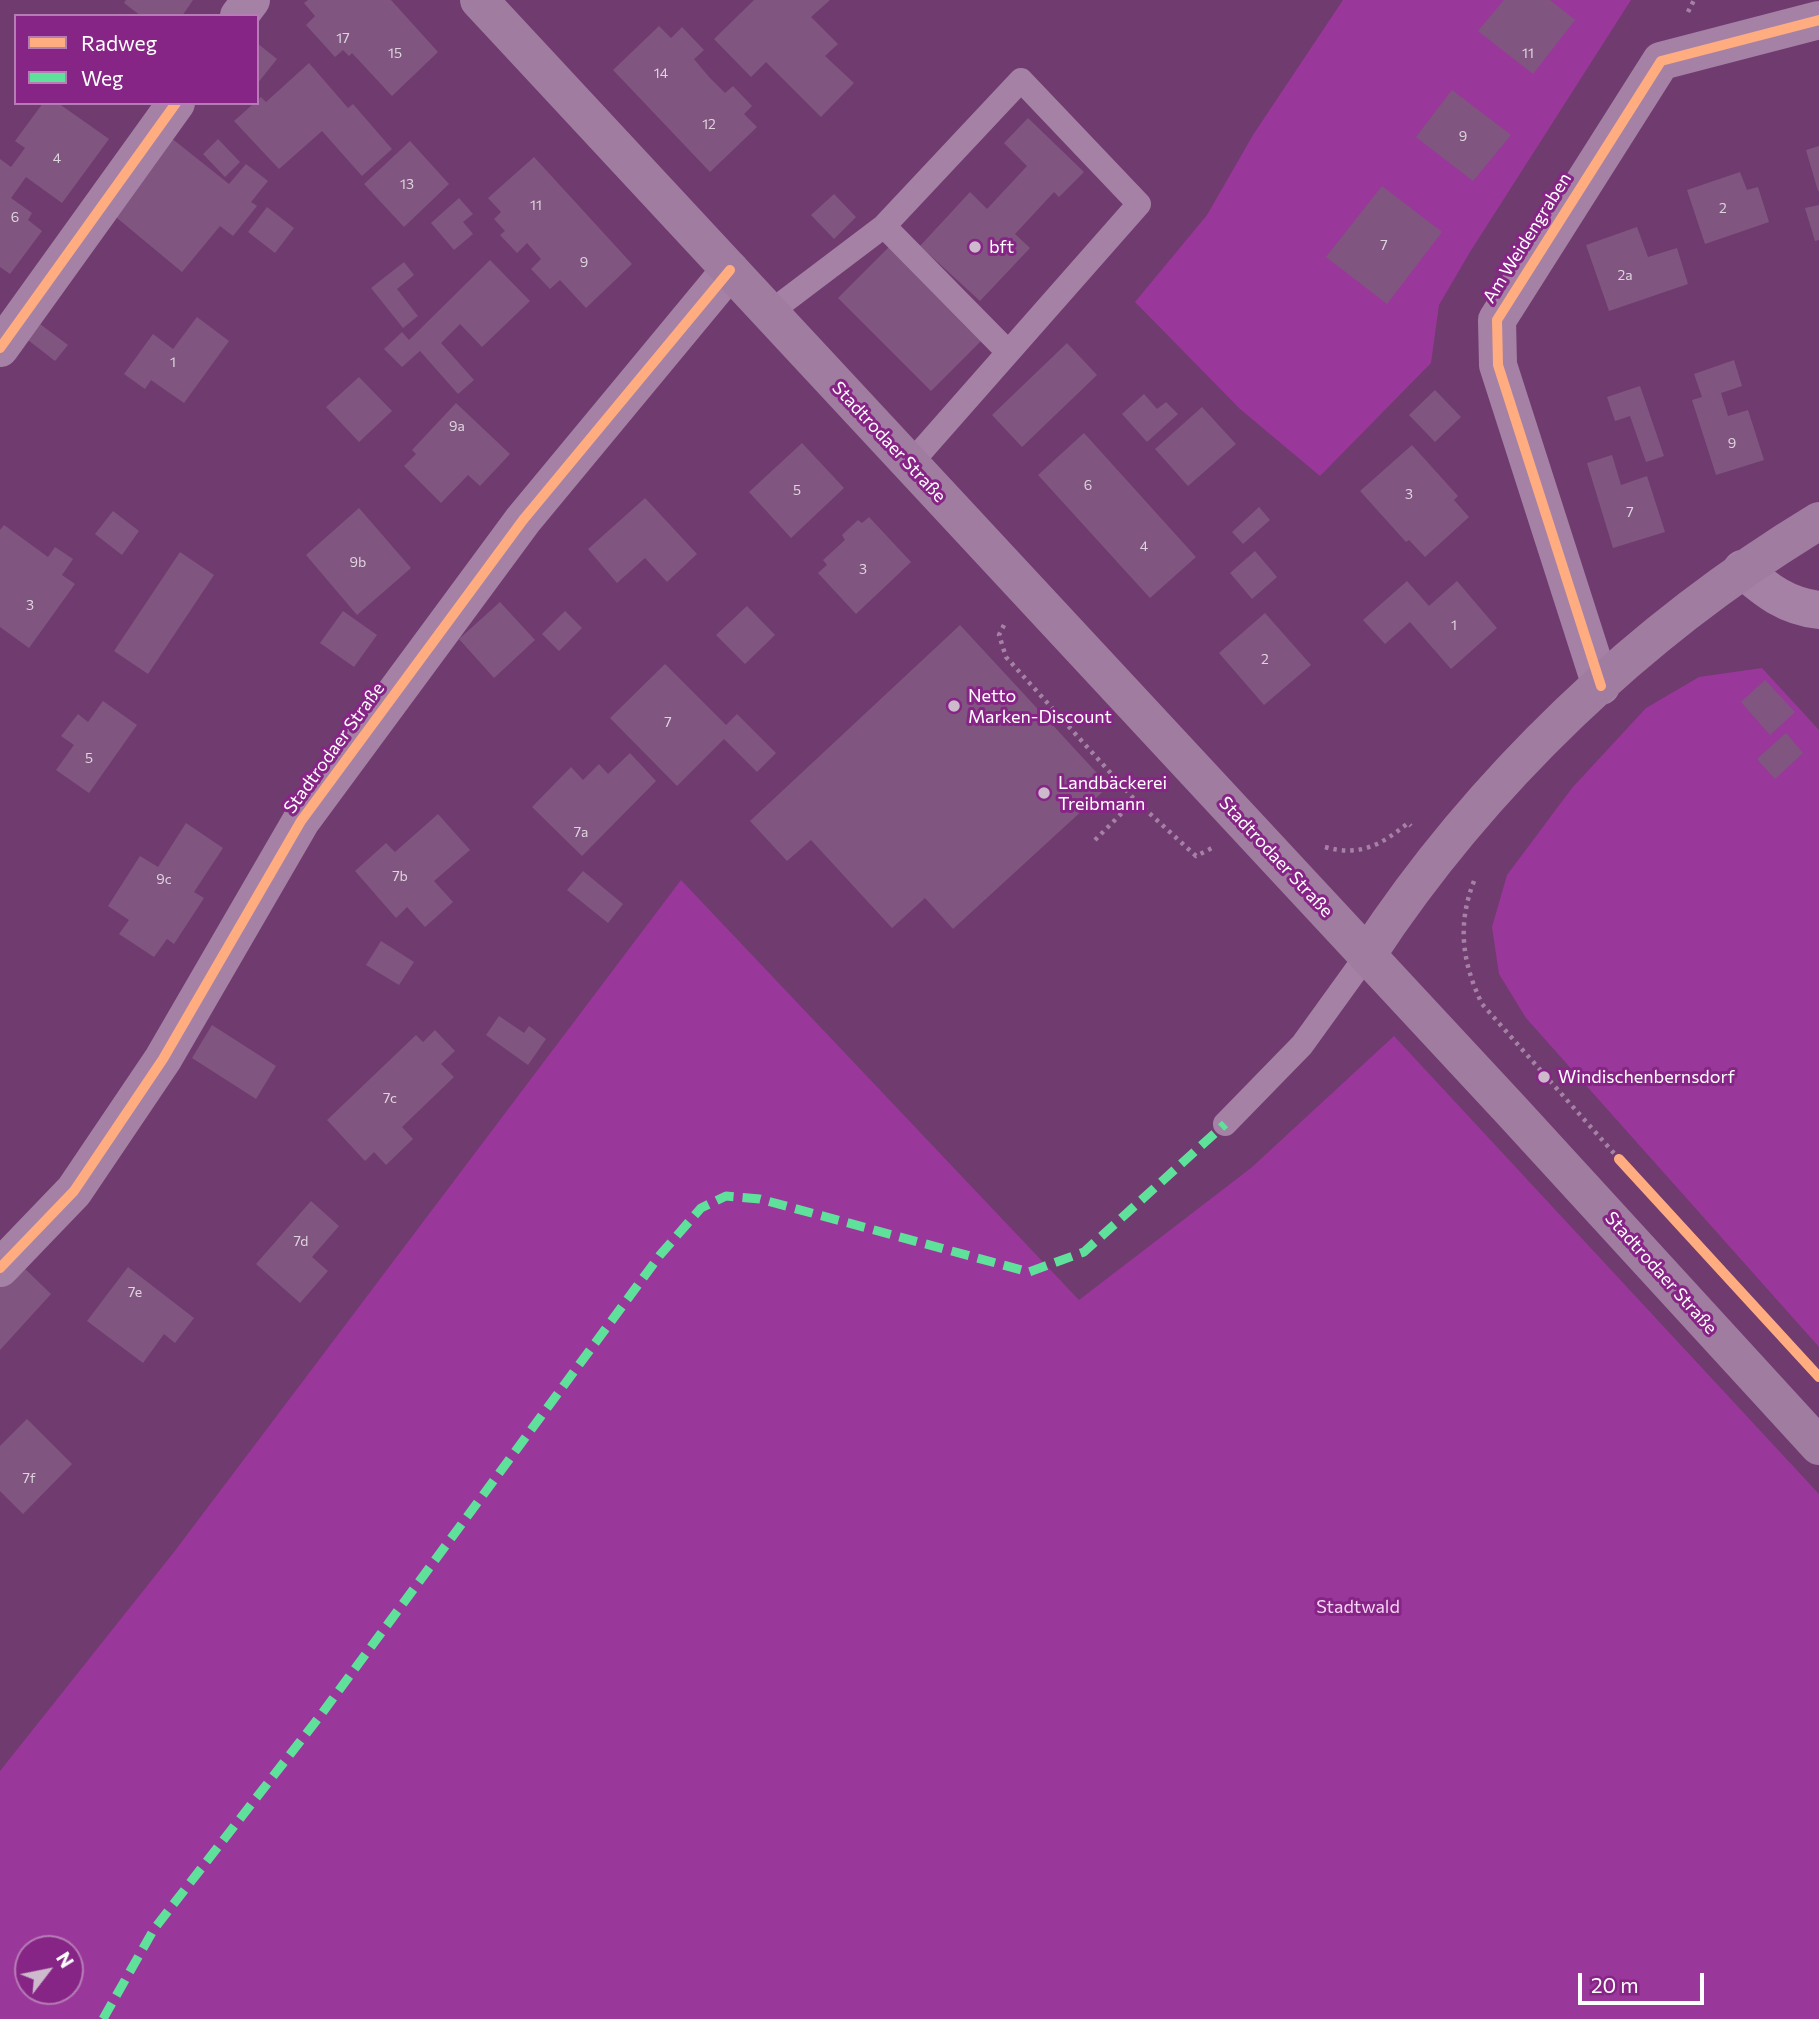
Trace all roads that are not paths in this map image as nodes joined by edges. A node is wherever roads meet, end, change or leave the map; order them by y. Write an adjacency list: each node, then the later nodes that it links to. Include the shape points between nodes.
1 (479, 0): 5 (main road, Stadtrodaer Straße)
2 (1819, 20): 13 (street, Am Weidengraben, via 1661,61 1497,320 1498,365)
3 (175, 105): 7 (street)
4 (884, 226): 6 (lane); 8 (lane); 8 (lane, via 1021,80 1139,204)
5 (730, 270): 6 (main road, Stadtrodaer Straße); 16 (street, Stadtrodaer Straße, via 523,520 301,821 163,1059 75,1191)
6 (769, 313): 9 (main road, Stadtrodaer Straße)
7 (0, 348)
8 (1008, 352): 9 (lane)
9 (910, 464): 14 (main road, Stadtrodaer Straße)
10 (1819, 521): 11 (main road)
11 (1742, 569): 12 (street, via 1772,595 1798,607); 13 (main road, via 1685,611)
12 (1819, 610)
13 (1601, 686): 14 (main road, via 1530,754 1441,851)
14 (1367, 955): 15 (lane, via 1302,1045); 17 (main road, Stadtrodaer Straße)
15 (1225, 1124)
16 (0, 1268)
17 (1819, 1446)

